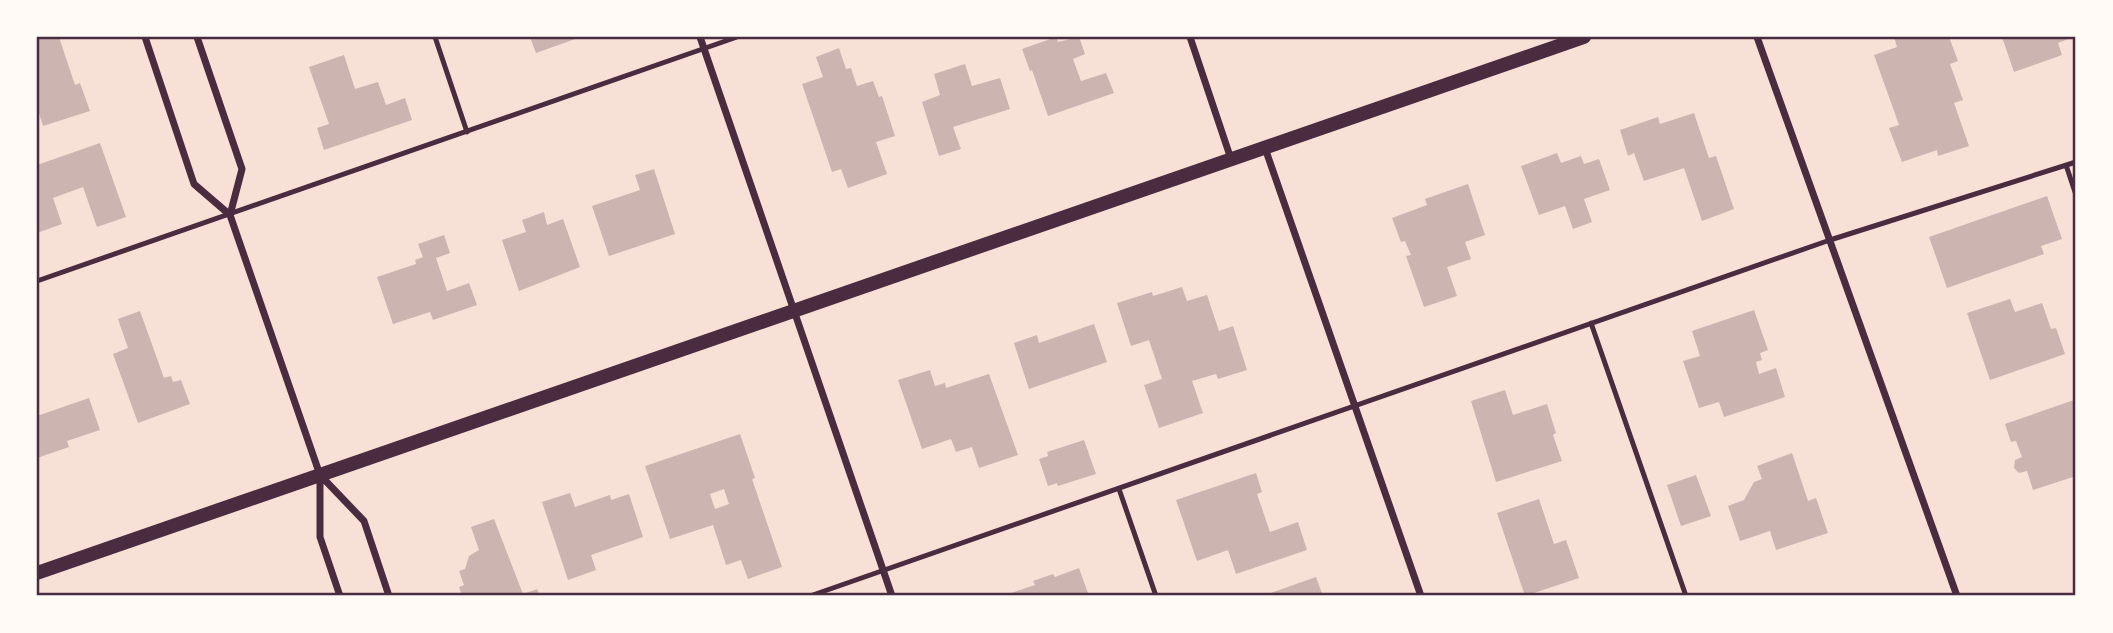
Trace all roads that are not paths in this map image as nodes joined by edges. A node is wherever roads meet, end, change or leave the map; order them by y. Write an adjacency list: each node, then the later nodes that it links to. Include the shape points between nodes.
1 (145, 37): 16 (street, via 194,184)
2 (197, 37): 16 (street, via 242,169)
3 (435, 37): 10 (lane)
4 (699, 37): 9 (street)
5 (737, 37): 9 (lane)
6 (1190, 37): 12 (street)
7 (1584, 37): 11 (main road)
8 (1758, 37): 17 (street)
9 (704, 49): 10 (lane); 19 (street)
10 (467, 132): 16 (lane)
11 (1265, 148): 12 (main road); 21 (street)
12 (1231, 160): 19 (main road)
13 (2076, 162): 14 (lane)
14 (2066, 165): 15 (lane); 17 (lane)
15 (2076, 195)
16 (230, 215): 18 (lane); 22 (street)
17 (1830, 240): 20 (lane); 33 (street)
18 (37, 281)
19 (793, 311): 22 (main road); 24 (street)
20 (1591, 323): 21 (lane); 32 (lane)
21 (1355, 406): 23 (lane); 31 (street)
22 (320, 475): 25 (main road); 26 (street, via 320,537); 27 (street, via 364,521)
23 (1119, 489): 24 (lane); 30 (lane)
24 (883, 571): 28 (lane); 29 (street)
25 (37, 573)
26 (340, 596)
27 (389, 596)
28 (810, 596)
29 (892, 596)
30 (1156, 596)
31 (1421, 596)
32 (1686, 596)
33 (1957, 596)

